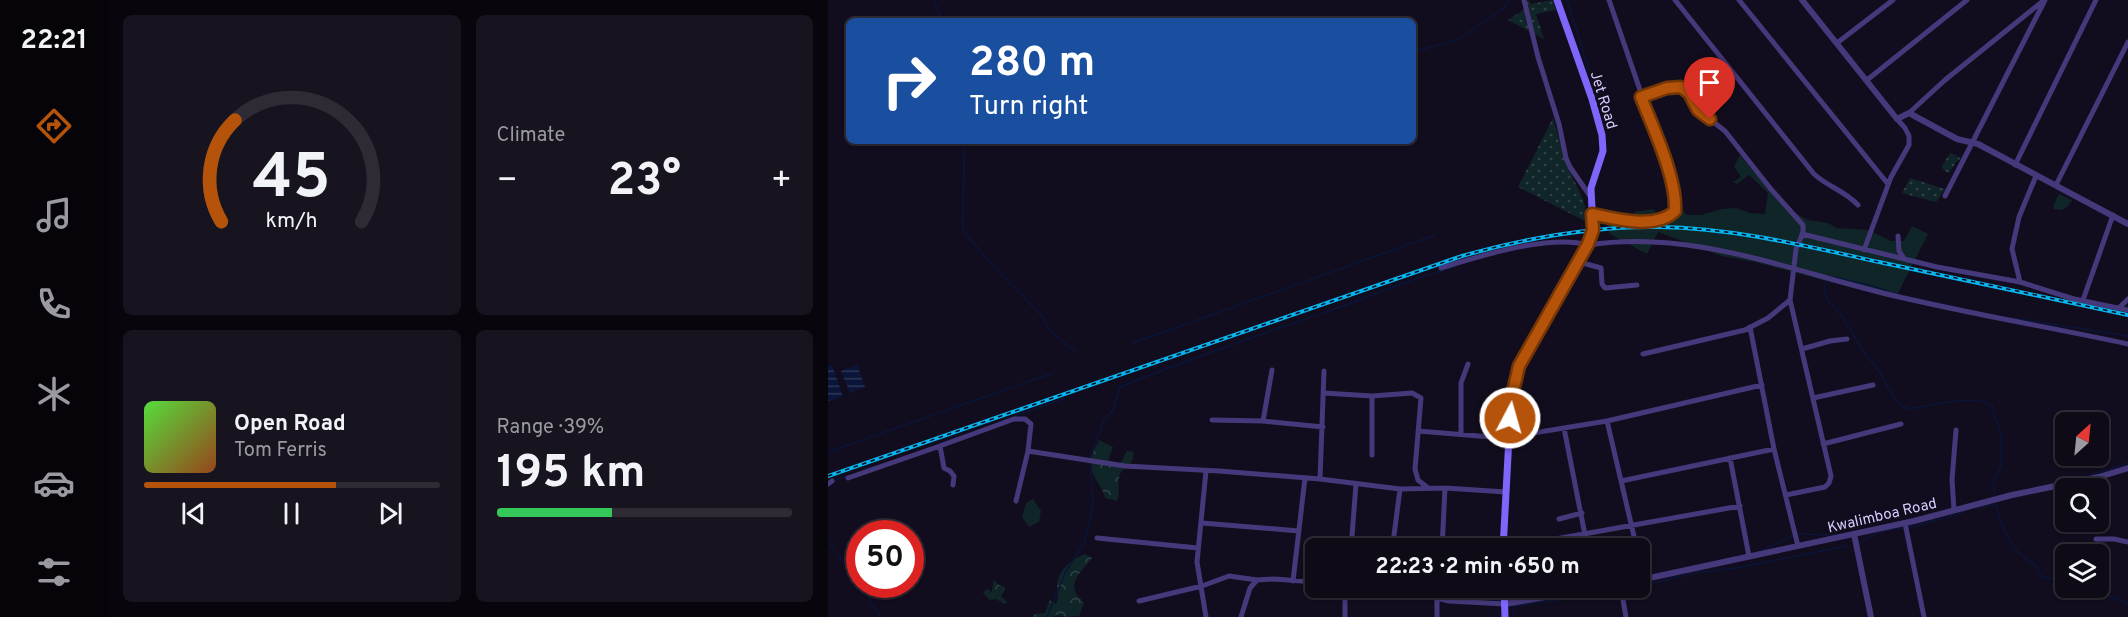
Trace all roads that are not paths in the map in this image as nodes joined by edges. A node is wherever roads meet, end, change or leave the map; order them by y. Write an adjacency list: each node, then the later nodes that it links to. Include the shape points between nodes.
1 (1524, 0): 22 (street, via 1566,158)
2 (1557, 0): 22 (main road, Jet Road, via 1602,135 1601,160)
3 (1609, 0): 14 (street)
4 (1675, 0): 24 (street, via 1814,174)
5 (1739, 0): 20 (street)
6 (1893, 0): 12 (street)
7 (1967, 0): 13 (street)
8 (2044, 0): 15 (street); 17 (street)
9 (2096, 0): 18 (street)
10 (1806, 1): 12 (street)
11 (2128, 42): 21 (street)
12 (1837, 43): 13 (street)
13 (1867, 80): 16 (street)
14 (1641, 97): 25 (street, via 1671,180 1675,211 1655,221); 28 (street, via 1677,86 1685,89 1698,110 1725,131 1803,225)
15 (1909, 113): 16 (street); 17 (street)
16 (1898, 119): 20 (street, via 1909,136 1909,145)
17 (1971, 143): 18 (street); 23 (street)
18 (2015, 165): 19 (street)
19 (2036, 176): 21 (street); 36 (street, via 2019,216 2012,249)
20 (1887, 184): 31 (street)
21 (2056, 185): 26 (street)
22 (1590, 196): 25 (main road, Jet Road)
23 (1945, 196)
24 (1858, 204)
25 (1592, 214): 30 (main road, Jet Road, via 1593,230)
26 (2113, 215): 27 (street); 40 (street)
27 (2128, 224)
28 (1802, 234): 31 (street); 35 (street)
29 (1898, 236): 32 (street)
30 (1588, 244): 33 (main road, Jet Road); 34 (street, via 1548,243); 35 (street, via 1673,242)
31 (1864, 250): 32 (street)
32 (1904, 258): 36 (street)
33 (1579, 262): 37 (street, via 1601,268 1605,288); 65 (main road, Jet Road, via 1519,366 1511,400)
34 (1441, 268)
35 (1793, 269): 39 (street); 45 (street, via 1891,295)
36 (2020, 282): 40 (street)
37 (1637, 285)
38 (2128, 299): 41 (street)
39 (1790, 300): 43 (street); 46 (street)
40 (2083, 300): 41 (street)
41 (2119, 308): 42 (street)
42 (2128, 310)
43 (1750, 327): 47 (street, via 1739,333); 51 (street)
44 (1847, 339): 46 (street)
45 (2128, 344)
46 (1802, 349): 55 (street)
47 (1643, 354)
48 (1468, 364): 64 (street, via 1461,383)
49 (1272, 370): 57 (street)
50 (1324, 371): 53 (street)
51 (1762, 385): 58 (street); 68 (street)
52 (1873, 385): 55 (street)
53 (1324, 393): 54 (street); 60 (street)
54 (1372, 396): 63 (street, via 1419,395); 70 (street)
55 (1813, 398): 66 (street)
56 (1212, 420): 57 (street)
57 (1263, 421): 60 (street)
58 (1606, 421): 61 (street); 77 (street)
59 (1901, 424): 66 (street)
60 (1323, 427): 76 (street)
61 (1564, 428): 65 (street); 88 (street)
62 (1956, 430): 87 (street)
63 (1418, 431): 64 (street); 82 (street, via 1416,473)
64 (1461, 434): 65 (street)
65 (1509, 437): 83 (main road, Jet Road)
66 (1824, 444): 84 (street, via 1829,483)
67 (940, 446): 69 (street, via 1019,418 1031,424); 74 (street); 79 (street, via 944,468 954,476)
68 (1774, 449): 71 (street); 84 (street)
69 (1028, 451): 73 (street, via 1125,466); 85 (street)
70 (1372, 455)
71 (1730, 458): 77 (street); 86 (street)
72 (2128, 468): 87 (street, Kwalimboa Road)
73 (1206, 471): 75 (street); 90 (street)
74 (848, 478)
75 (1305, 478): 76 (street); 93 (street)
76 (1320, 479): 78 (street)
77 (1621, 481): 92 (street)
78 (1356, 484): 81 (street); 97 (street)
79 (953, 485)
80 (1445, 488): 82 (street); 83 (street); 99 (street)
81 (1400, 489): 82 (street); 98 (street)
82 (1429, 489)
83 (1506, 492): 100 (main road, Jet Road)
84 (1786, 495): 105 (street)
85 (1016, 501)
86 (1740, 506): 92 (street); 107 (street)
87 (1954, 510): 91 (street, Kwalimboa Road)
88 (1582, 513): 89 (street); 95 (street)
89 (1559, 519)
90 (1202, 523): 93 (street); 106 (street)
91 (1905, 523): 94 (street, Kwalimboa Road); 127 (street)
92 (1632, 527): 95 (street); 102 (street)
93 (1299, 531): 110 (street)
94 (1854, 534): 105 (street, Kwalimboa Road); 126 (street)
95 (1585, 535): 101 (street)
96 (1097, 538): 106 (street)
97 (1352, 538)
98 (1394, 538)
99 (1442, 538)
100 (1504, 538)
101 (1567, 538)
102 (1634, 538)
103 (2096, 539): 104 (street)
104 (2128, 542)
105 (1798, 546): 107 (street, Kwalimboa Road)
106 (1198, 548): 112 (street)
107 (1749, 556): 108 (street, Kwalimboa Road)
108 (1650, 577)
109 (1257, 580): 110 (street); 112 (street, via 1228,576); 121 (street, via 1250,588)
110 (1293, 581): 111 (street)
111 (1305, 582)
112 (1202, 586): 118 (street); 120 (street)
113 (1345, 598): 122 (street)
114 (1436, 598): 119 (street); 123 (street)
115 (1505, 598): 119 (main road)
116 (1543, 598): 119 (street)
117 (1623, 598): 125 (street)
118 (1140, 601)
119 (1505, 604): 124 (main road)
120 (1206, 617)
121 (1241, 617)
122 (1345, 617)
123 (1437, 617)
124 (1505, 617)
125 (1626, 617)
126 (1871, 617)
127 (1923, 617)

